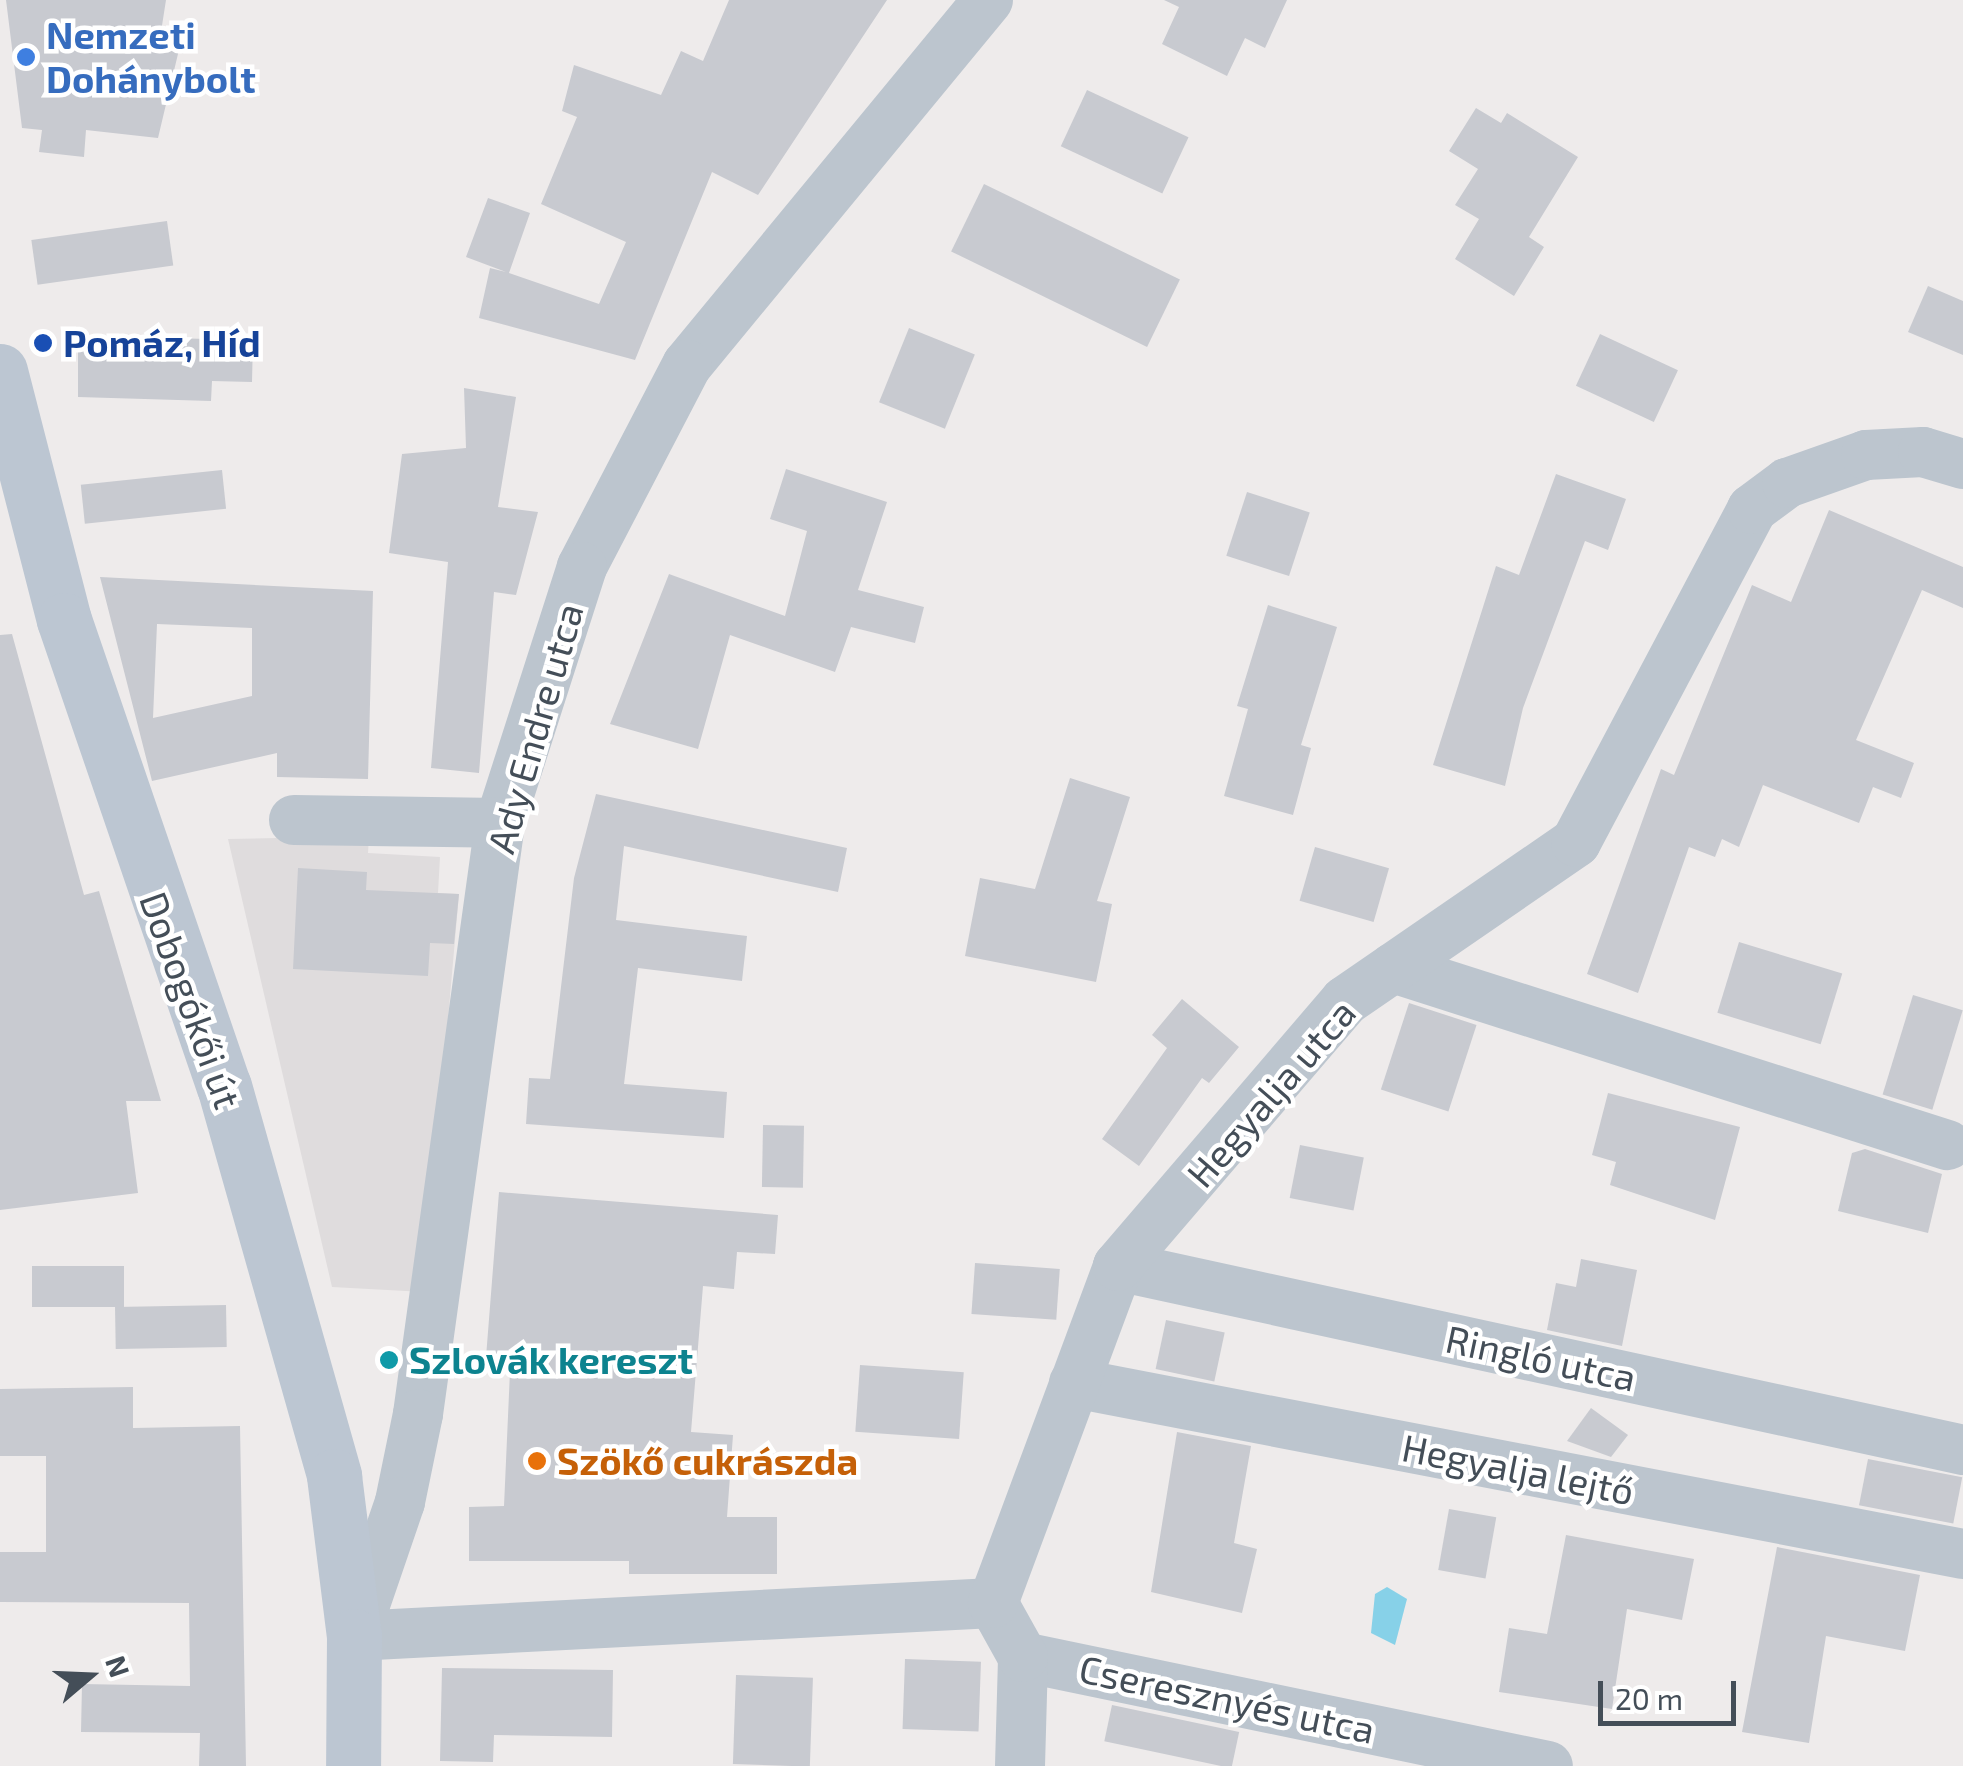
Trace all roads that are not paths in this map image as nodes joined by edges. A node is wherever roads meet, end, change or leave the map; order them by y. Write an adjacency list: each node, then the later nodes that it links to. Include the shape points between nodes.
1 (988, 0): 5 (street, Ady Endre utca, via 687,365 582,567)
2 (0, 371): 13 (main road, Dobogókői út, via 64,620 224,1086 288,1306 334,1476)
3 (1963, 464): 6 (street, Hegyalja utca, via 1923,452 1866,454 1825,465 1752,509 1576,842)
4 (294, 820): 5 (street)
5 (500, 824): 13 (street, Ady Endre utca, via 418,1414 400,1502)
6 (1393, 968): 7 (street); 8 (street, Hegyalja utca, via 1346,1001)
7 (1947, 1145)
8 (1118, 1266): 9 (street, Hegyalja utca); 10 (street, Ringló utca)
9 (1074, 1383): 11 (street, Hegyalja lejtő); 12 (street, Hegyalja utca)
10 (1963, 1450)
11 (1963, 1554)
12 (992, 1604): 13 (street); 14 (street)
13 (354, 1636): 15 (main road, Dobogókői út)
14 (1023, 1657): 16 (street); 17 (street, Cseresznyés utca)
15 (353, 1766)
16 (1020, 1766)
17 (1548, 1766)

